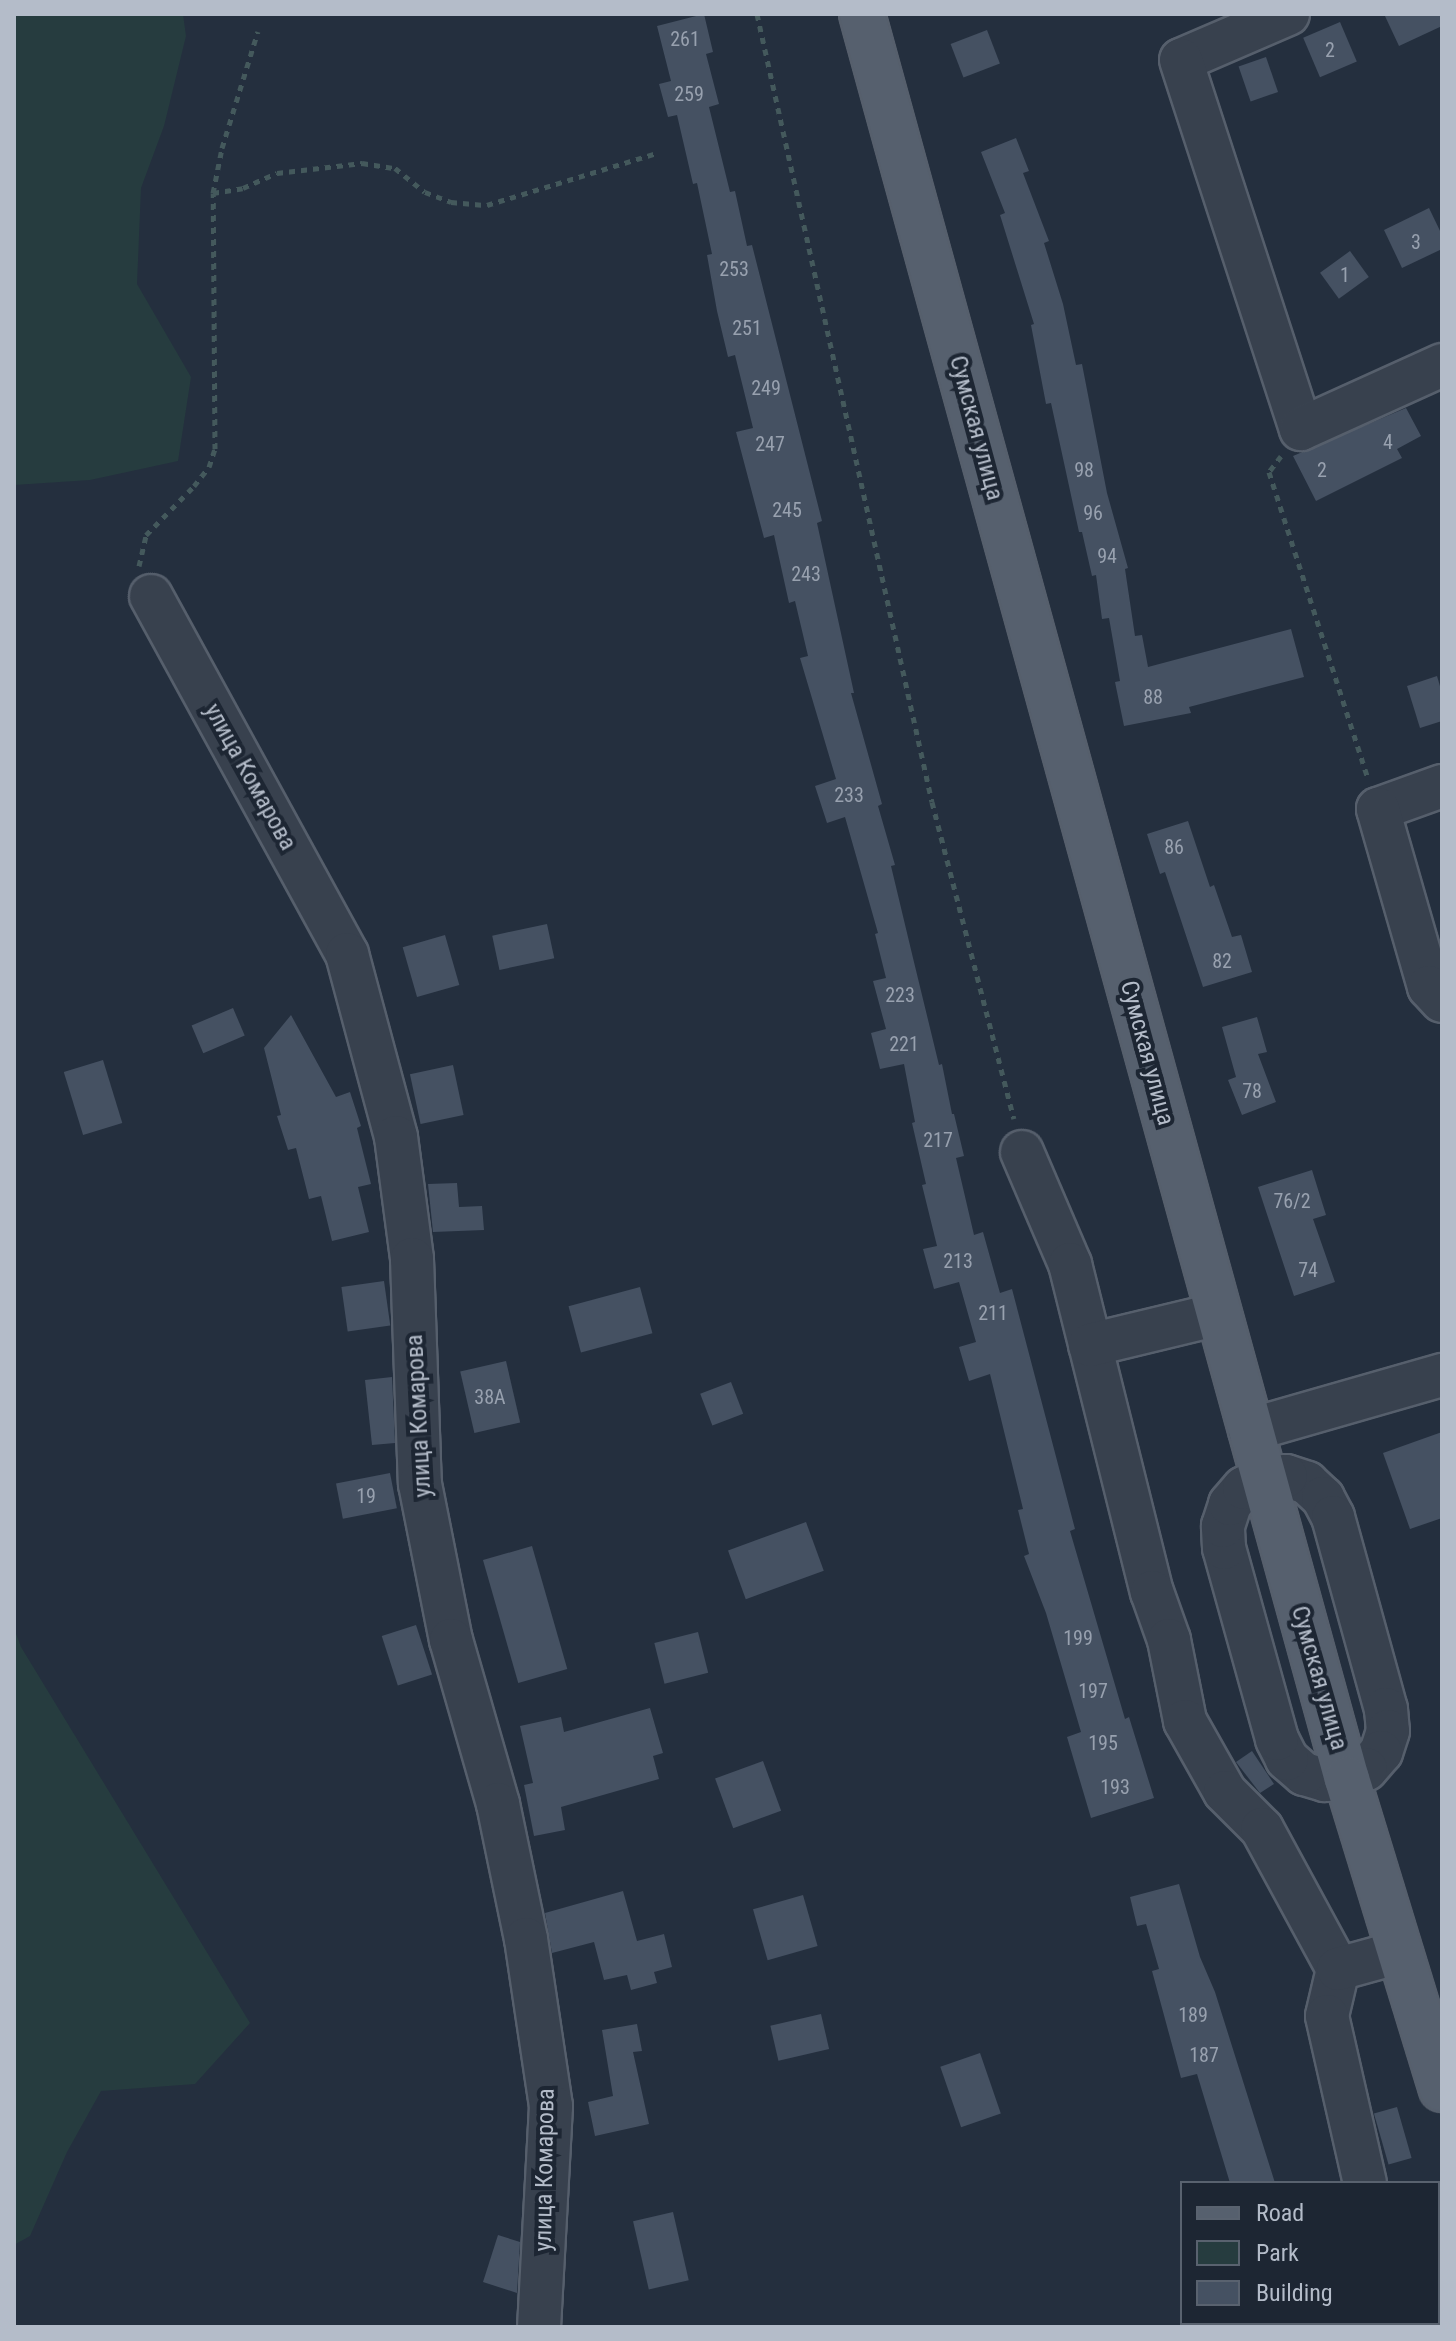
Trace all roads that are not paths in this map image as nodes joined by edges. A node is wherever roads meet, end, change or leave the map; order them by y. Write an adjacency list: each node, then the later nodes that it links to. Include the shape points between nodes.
1 (862, 14): 8 (main road, Сумская улица)
2 (1288, 14): 3 (street, via 1181,60 1301,429)
3 (1442, 365)
4 (151, 596): 16 (street, улица Комарова, via 347,954 396,1137 412,1259 420,1484 451,1640 502,1819 551,2106)
5 (1442, 786): 6 (street, via 1378,809 1429,987)
6 (1442, 1001)
7 (1022, 1152): 9 (street, via 1070,1264)
8 (1219, 1314): 9 (street); 11 (main road, Сумская улица)
9 (1090, 1345): 13 (street, via 1152,1592 1169,1640 1185,1721 1225,1792 1262,1829)
10 (1442, 1375): 11 (street)
11 (1250, 1430): 12 (main road, Сумская улица)
12 (1400, 1952): 13 (street); 14 (main road, Сумская улица)
13 (1338, 1969): 15 (street, via 1327,2016)
14 (1442, 2089)
15 (1365, 2181)
16 (539, 2327)

